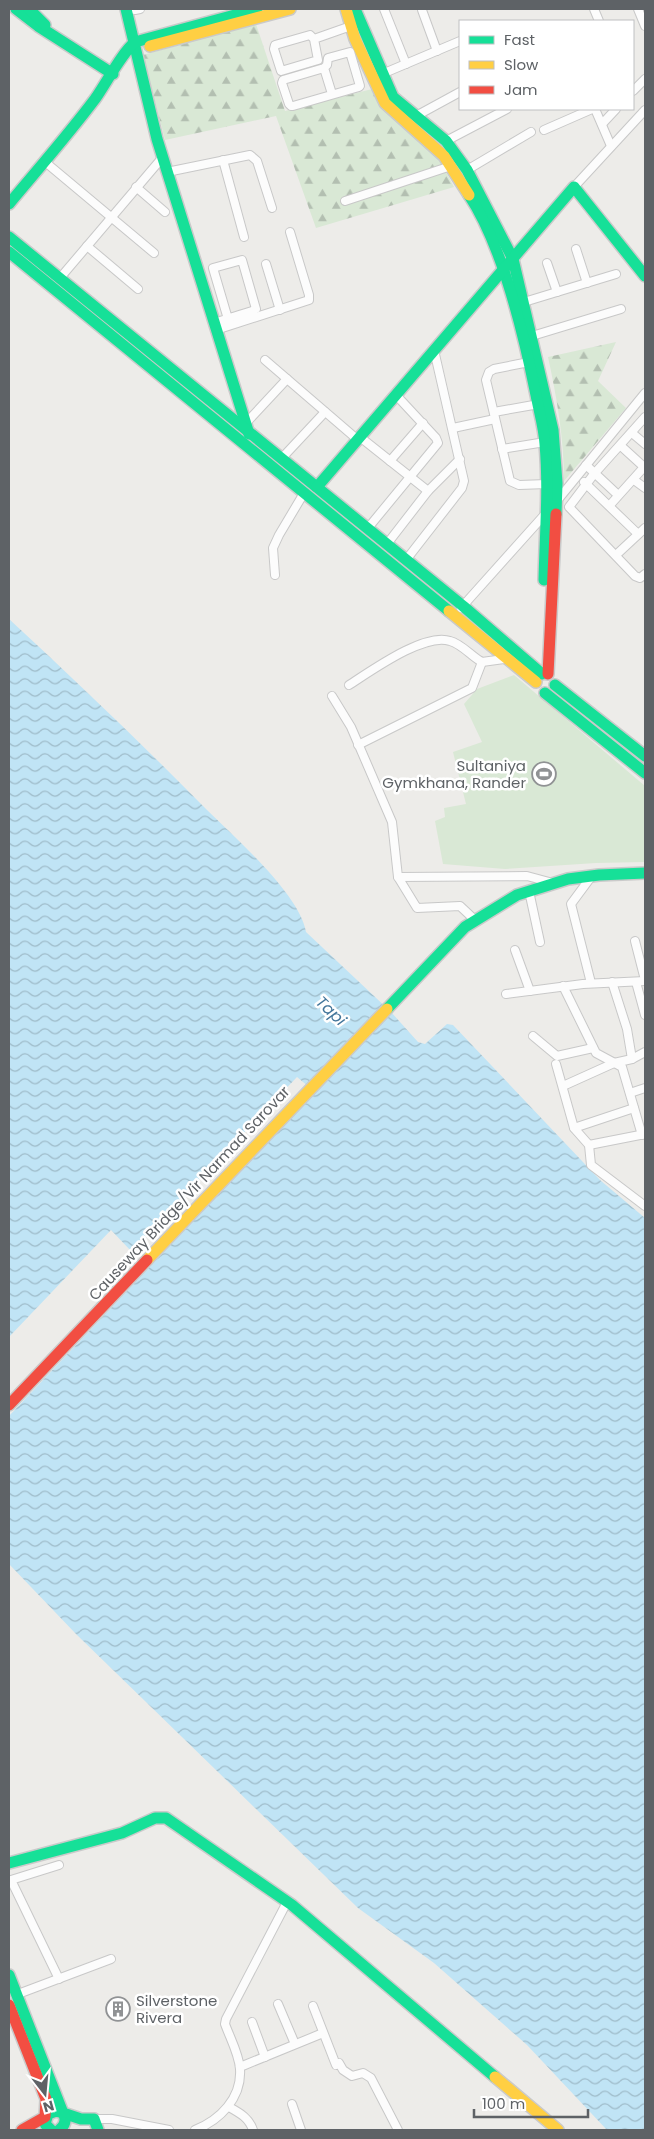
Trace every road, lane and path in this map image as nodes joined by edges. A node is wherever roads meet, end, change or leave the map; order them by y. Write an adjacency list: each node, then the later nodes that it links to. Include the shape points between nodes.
1 (16, 9): 11 (street)
2 (30, 9): 11 (street)
3 (134, 9): 14 (street)
4 (257, 9): 14 (street)
5 (290, 9): 14 (street)
6 (384, 9): 17 (street)
7 (638, 9): 10 (street)
8 (422, 10): 16 (street)
9 (354, 13): 12 (street); 15 (street); 20 (street)
10 (645, 26)
11 (55, 35): 19 (street)
12 (314, 39): 12 (street, via 318,60 281,71 274,46 310,35)
13 (459, 41): 16 (street)
14 (133, 47): 19 (street); 36 (street)
15 (356, 51): 18 (street, via 328,58); 24 (street, via 360,86); 39 (street, via 385,103 440,151)
16 (437, 51): 17 (street)
17 (406, 64): 20 (street)
18 (324, 68): 24 (street); 24 (street, via 282,83 292,106)
19 (113, 74): 38 (street)
20 (382, 74): 30 (street, via 393,97)
21 (645, 79): 22 (street)
22 (634, 90)
23 (459, 93): 30 (street)
24 (332, 94)
25 (505, 110): 34 (street)
26 (592, 110): 32 (street)
27 (595, 110): 31 (street)
28 (615, 110): 31 (street)
29 (645, 110): 35 (street)
30 (416, 116): 34 (street)
31 (602, 124): 35 (street)
32 (544, 130)
33 (531, 132): 40 (street)
34 (446, 141): 40 (street)
35 (611, 146): 43 (street)
36 (162, 158): 41 (street); 42 (street)
37 (223, 160): 41 (street); 46 (street, via 247,155 254,157); 51 (street)
38 (44, 161): 45 (street); 48 (street)
39 (451, 166): 44 (street); 59 (street, via 477,206)
40 (467, 170): 56 (street)
41 (167, 172): 70 (street)
42 (136, 187): 47 (street); 48 (street)
43 (574, 187): 56 (street); 61 (street)
44 (345, 201)
45 (9, 204)
46 (272, 208)
47 (165, 212)
48 (111, 217): 52 (street); 55 (street)
49 (290, 232): 68 (street, via 310,297)
50 (9, 237): 62 (street)
51 (244, 237)
52 (86, 246): 62 (street); 64 (street)
53 (576, 249): 63 (street)
54 (9, 252): 84 (street)
55 (154, 253)
56 (513, 258): 59 (street); 66 (street)
57 (547, 263): 65 (street)
58 (266, 264): 68 (street)
59 (503, 271): 72 (street); 74 (street)
60 (616, 274): 63 (street)
61 (645, 276)
62 (60, 278): 84 (street)
63 (587, 283): 65 (street)
64 (138, 289)
65 (557, 292): 66 (street)
66 (524, 302): 71 (street)
67 (621, 309): 71 (street)
68 (280, 310): 70 (street)
69 (228, 319): 69 (street, via 256,309 240,260 209,270); 70 (street)
70 (215, 327): 84 (street)
71 (532, 336): 107 (street, via 553,430)
72 (434, 350): 77 (street); 83 (street)
73 (265, 360): 75 (street)
74 (530, 362): 78 (street); 80 (street, via 489,372 486,380)
75 (287, 379): 79 (street); 84 (street)
76 (645, 393): 94 (street)
77 (396, 395): 82 (street); 86 (street)
78 (539, 404): 80 (street); 87 (street)
79 (325, 412): 86 (street); 91 (street)
80 (494, 416): 83 (street); 90 (street)
81 (645, 417): 85 (street)
82 (423, 423): 93 (street); 98 (street, via 438,443)
83 (453, 428): 92 (street)
84 (246, 433): 91 (street); 106 (street)
85 (632, 433): 88 (street); 89 (street)
86 (359, 439): 93 (street); 102 (street)
87 (545, 442): 90 (street); 100 (street)
88 (645, 444)
89 (620, 446): 95 (street); 96 (street)
90 (502, 449): 100 (street, via 510,481 519,485)
91 (281, 459): 102 (street)
92 (460, 459): 104 (street); 115 (street, via 464,475 462,488)
93 (390, 461): 98 (street)
94 (586, 465): 96 (street); 97 (street)
95 (645, 466): 99 (street)
96 (594, 474): 101 (street); 105 (street)
97 (577, 476): 101 (street); 107 (street)
98 (410, 477): 104 (street); 110 (street)
99 (634, 480): 103 (street); 105 (street)
100 (547, 484): 109 (street)
101 (587, 484): 108 (street); 114 (street, via 569,509)
102 (317, 487): 106 (street); 110 (street)
103 (645, 488)
104 (428, 492): 113 (street)
105 (618, 495): 108 (street)
106 (307, 496): 117 (street, via 278,535 273,548); 119 (street)
107 (556, 502): 109 (street); 122 (street)
108 (610, 505): 112 (street)
109 (545, 514): 118 (street); 122 (street)
110 (368, 528): 113 (street)
111 (645, 528): 112 (street)
112 (638, 534): 114 (street)
113 (387, 544): 115 (street)
114 (616, 556): 116 (street, via 635,576 640,578)
115 (406, 560): 118 (street)
116 (645, 574)
117 (275, 575)
118 (463, 606): 119 (street); 122 (street)
119 (454, 617): 120 (street)
120 (504, 658): 121 (street); 122 (street)
121 (482, 662): 123 (street, via 451,641 441,640 405,649); 126 (street, via 472,688)
122 (543, 676): 124 (street, via 554,679); 124 (street, via 539,691)
123 (349, 685)
124 (550, 689): 127 (street); 128 (street)
125 (332, 696): 126 (street)
126 (358, 745): 131 (street, via 392,822)
127 (644, 752): 128 (street)
128 (633, 762): 129 (street)
129 (645, 773)
130 (645, 873): 132 (street, Causeway Bridge/Vir Narmad Sarovar, via 603,873)
131 (398, 877): 134 (street, via 527,876); 136 (street, via 417,908 460,906)
132 (591, 877): 133 (street, via 604,881); 134 (street, Causeway Bridge/Vir Narmad Sarovar); 143 (street, via 571,904)
133 (645, 880)
134 (554, 883): 135 (street, Causeway Bridge/Vir Narmad Sarovar)
135 (528, 891): 136 (street, Causeway Bridge/Vir Narmad Sarovar); 138 (street)
136 (476, 921): 164 (street, Causeway Bridge/Vir Narmad Sarovar, via 465,927 391,1002)
137 (635, 941): 140 (street)
138 (540, 942)
139 (515, 950): 145 (street)
140 (645, 981): 142 (street)
141 (612, 982): 142 (street); 143 (street); 151 (street, via 627,1029)
142 (636, 982): 147 (street)
143 (591, 983): 144 (street)
144 (563, 986): 145 (street); 149 (street)
145 (530, 991): 146 (street)
146 (506, 994)
147 (645, 1015)
148 (533, 1036): 149 (street, via 557,1056)
149 (593, 1048): 152 (street, via 601,1057)
150 (645, 1052): 151 (street)
151 (632, 1059): 152 (street)
152 (614, 1063): 154 (street); 156 (street, via 622,1067)
153 (556, 1064): 154 (street)
154 (563, 1086): 158 (street)
155 (645, 1088): 156 (street)
156 (630, 1093): 157 (street)
157 (634, 1108): 158 (street); 159 (street)
158 (574, 1128): 160 (street)
159 (644, 1134): 160 (street)
160 (589, 1144): 162 (street, via 591,1165)
161 (645, 1195): 162 (street)
162 (636, 1199): 163 (street)
163 (645, 1206)
164 (9, 1405)
165 (9, 1863): 167 (street, via 122,1833 160,1816)
166 (60, 1865): 170 (street, via 11,1880)
167 (287, 1902): 179 (street, via 226,2019); 194 (street)
168 (111, 1959): 170 (street)
169 (9, 1975): 171 (street)
170 (59, 1978): 171 (street)
171 (18, 1994): 182 (street)
172 (9, 2004): 183 (street, via 46,2099)
173 (278, 2004): 177 (street)
174 (313, 2006): 176 (street)
175 (252, 2022): 178 (street)
176 (323, 2033): 177 (street); 193 (street, via 343,2070 352,2076 363,2073 372,2078)
177 (295, 2044): 178 (street)
178 (265, 2056): 179 (street)
179 (240, 2067): 181 (street)
180 (292, 2104): 192 (street)
181 (228, 2107): 190 (street, via 220,2117); 191 (street, via 244,2116)
182 (63, 2113): 183 (street, via 52,2110); 185 (street); 187 (street, via 66,2123)
183 (45, 2117): 186 (street); 187 (street, via 45,2124)
184 (94, 2119): 185 (street); 188 (street); 189 (street, via 112,2119)
185 (83, 2125): 187 (street)
186 (22, 2130)
187 (57, 2130)
188 (98, 2130)
189 (169, 2130)
190 (199, 2130)
191 (253, 2130)
192 (301, 2130)
193 (398, 2130)
194 (558, 2130)

